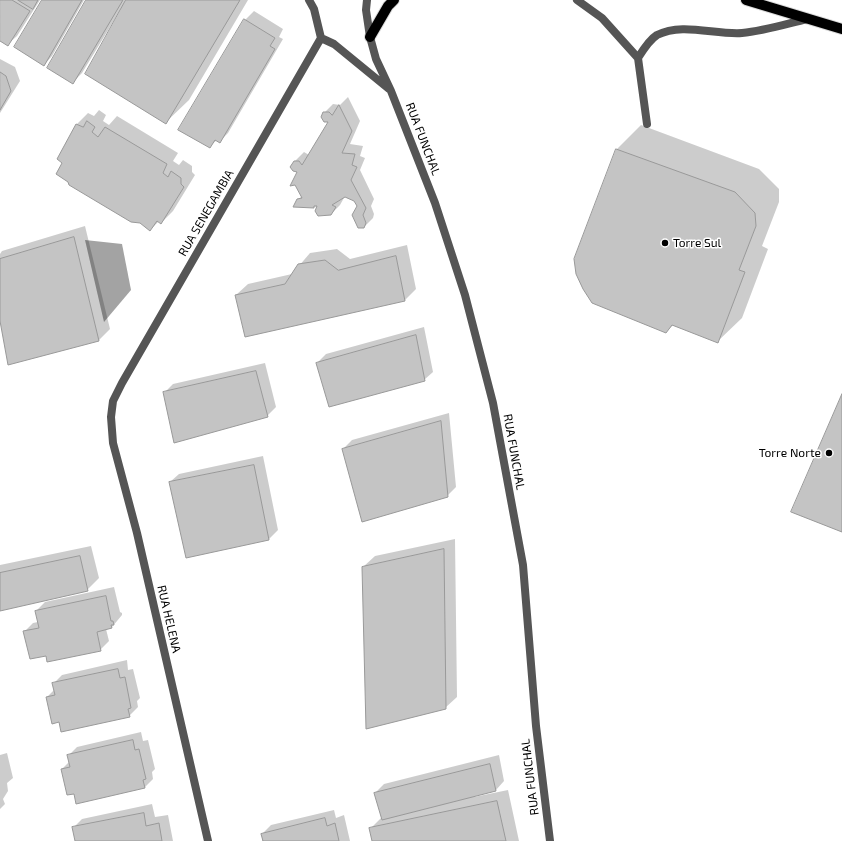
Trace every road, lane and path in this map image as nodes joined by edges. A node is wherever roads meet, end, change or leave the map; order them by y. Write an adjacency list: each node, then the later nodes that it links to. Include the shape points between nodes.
1 (309, 0): 9 (street, via 314,9)
2 (367, 0): 8 (street, RUA FUNCHAL)
3 (394, 0): 8 (main road)
4 (577, 0): 10 (street, via 602,18)
5 (746, 0): 6 (main road)
6 (811, 18): 7 (main road); 10 (street, via 744,33 669,31 657,36)
7 (842, 29)
8 (370, 37): 11 (street, RUA FUNCHAL, via 376,59)
9 (321, 38): 11 (street, RUA FUNCHAL, via 334,44); 13 (street, RUA SENEGAMBIA)
10 (638, 58): 12 (street)
11 (391, 91): 15 (street, RUA FUNCHAL, via 444,231 465,295 493,403 523,565 536,726)
12 (647, 124)
13 (113, 401): 14 (street, RUA HELENA, via 111,417 114,444)
14 (208, 841)
15 (550, 841)

